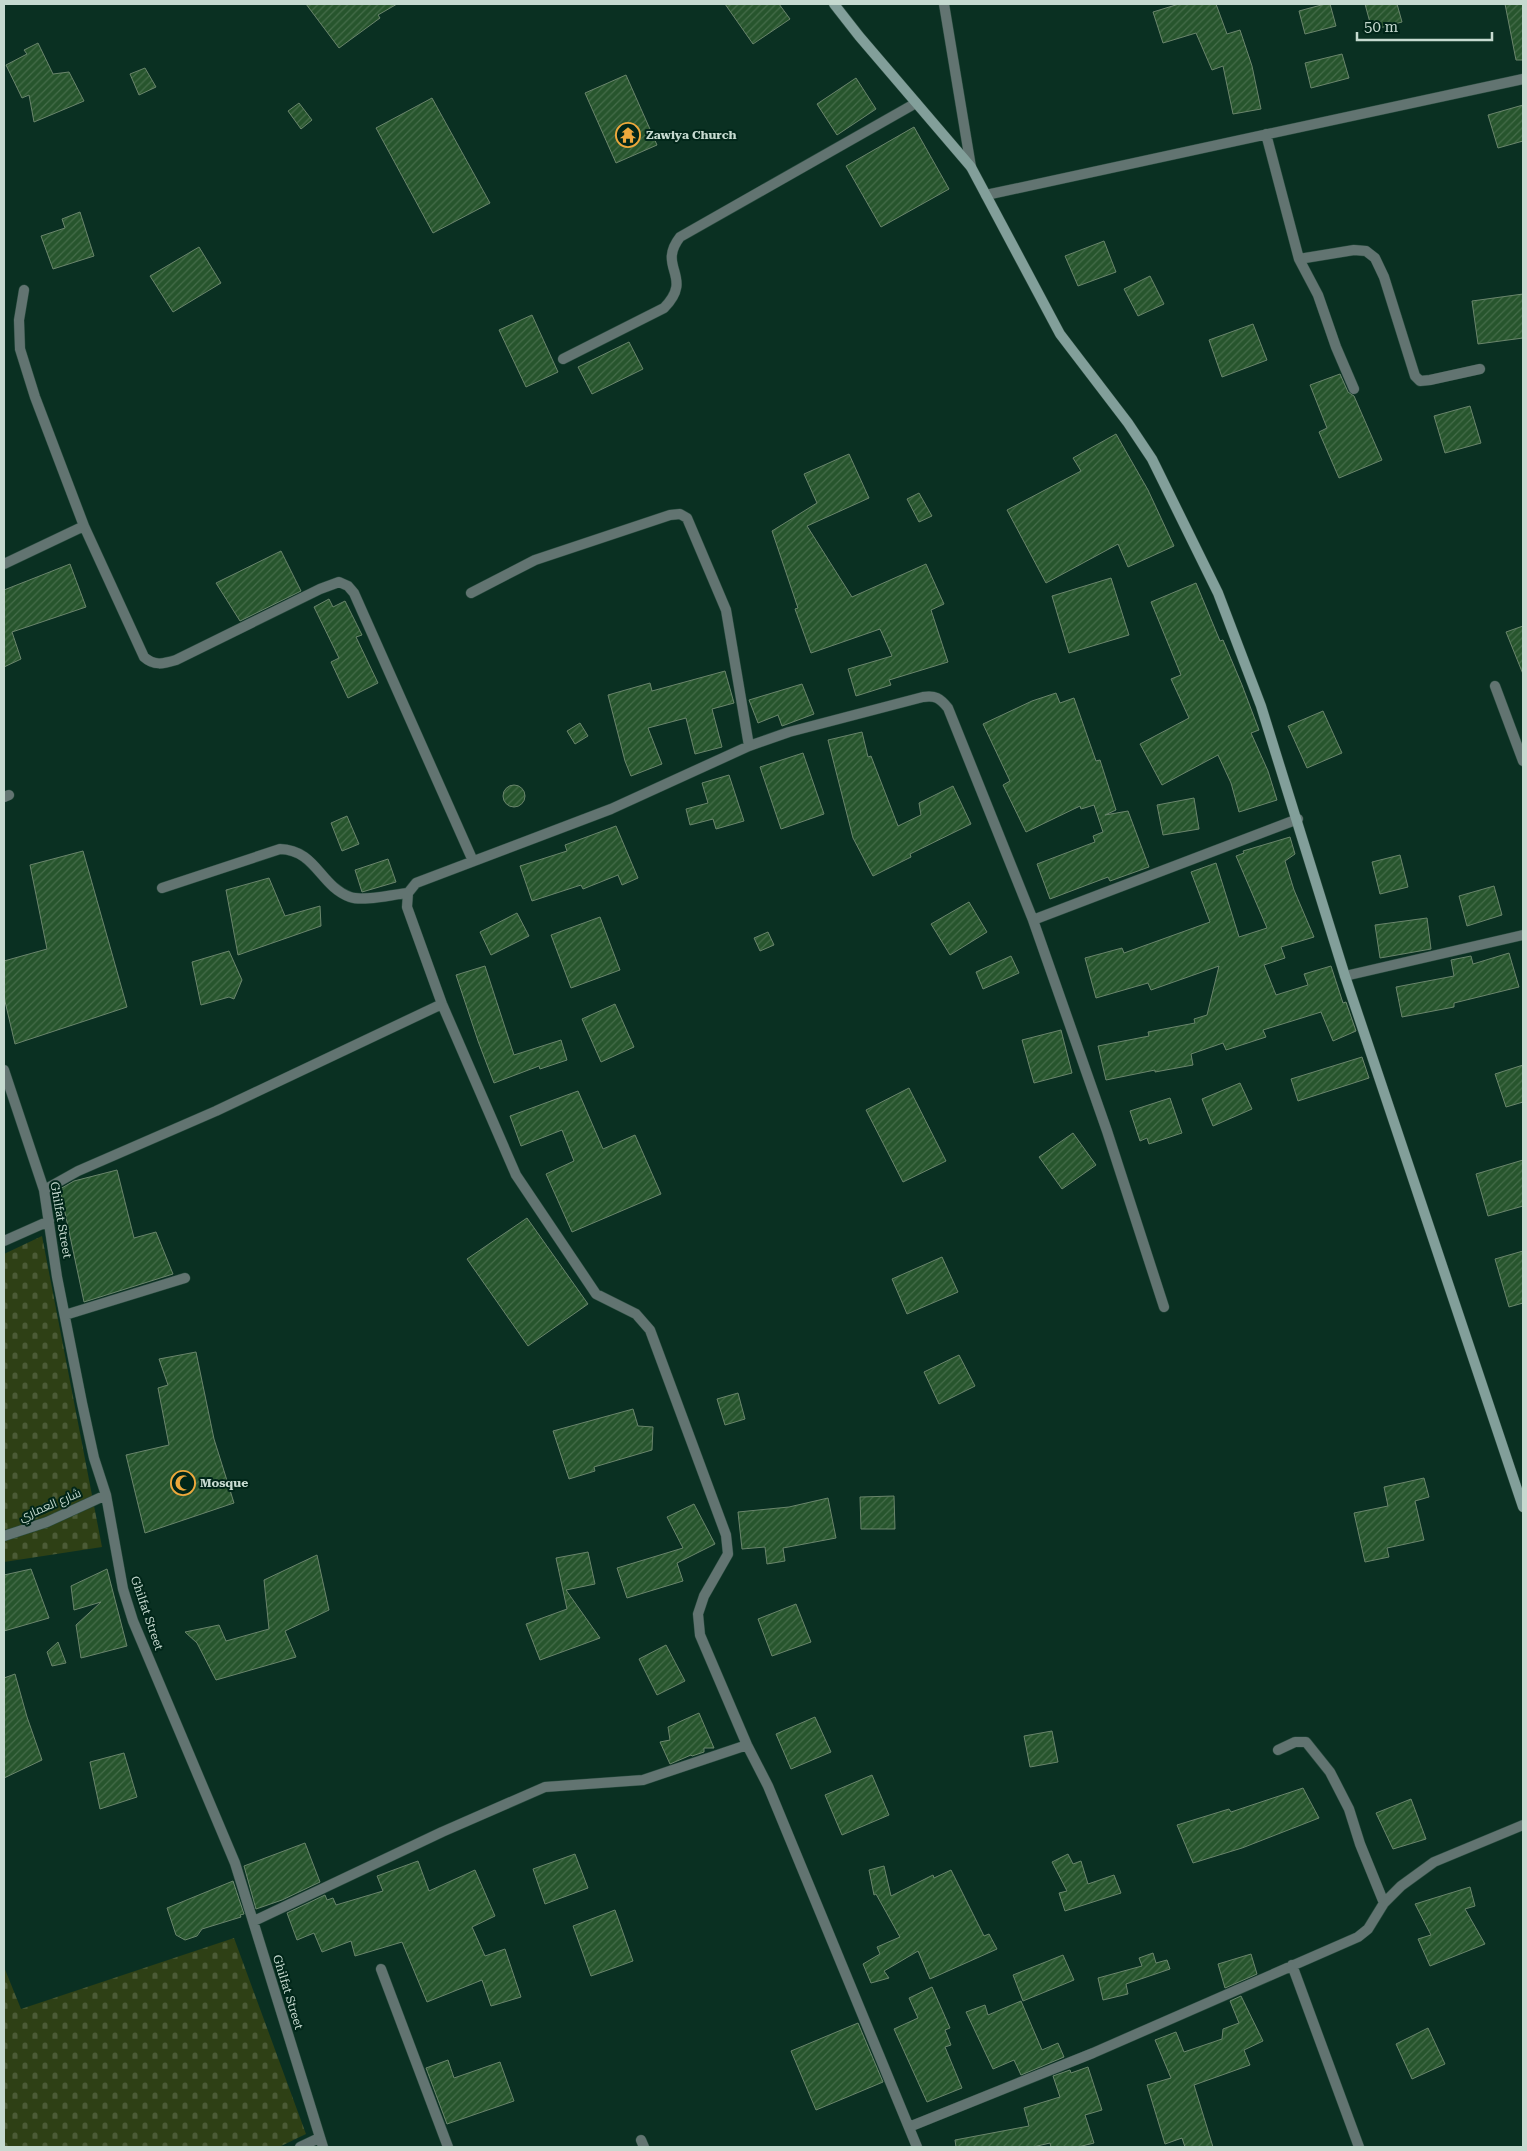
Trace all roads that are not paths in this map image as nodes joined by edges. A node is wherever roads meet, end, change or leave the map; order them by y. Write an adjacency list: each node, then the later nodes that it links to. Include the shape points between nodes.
1 (834, 4): 4 (street)
2 (944, 4): 6 (street)
3 (1523, 80): 5 (street)
4 (916, 103): 6 (street); 10 (street, via 680,237 672,247 670,258 678,288 673,299 664,308)
5 (1266, 134): 7 (street); 8 (street)
6 (971, 167): 7 (street)
7 (986, 194): 19 (street, via 1060,334 1142,444 1181,515 1224,610 1261,706)
8 (1299, 259): 11 (street, via 1366,251 1375,258 1384,277 1415,376 1420,381 1430,380); 12 (street, via 1318,295)
9 (24, 290): 13 (street, via 19,320 20,349 34,397)
10 (563, 359)
11 (1480, 369)
12 (1354, 389)
13 (84, 526): 14 (street); 20 (street, via 144,657 158,664 176,660 339,582 348,586 354,593)
14 (4, 564)
15 (471, 593): 17 (street, via 535,560 670,514 680,514 687,518 726,610)
16 (1495, 686): 18 (street)
17 (749, 746): 20 (street, via 611,809); 23 (street, via 789,732 923,697 934,695 941,699 948,708)
18 (1523, 761)
19 (1298, 819): 23 (street); 25 (street)
20 (473, 861): 22 (street, via 416,884)
21 (162, 888): 22 (street, via 286,849 308,859 333,888 352,898)
22 (408, 893): 26 (street, via 407,907)
23 (1033, 920): 32 (street)
24 (1523, 935): 25 (street)
25 (1345, 976): 35 (street)
26 (442, 1004): 28 (street, via 216,1111 78,1171); 37 (street, via 516,1174 596,1294 636,1314 650,1330 726,1534 728,1554 707,1589 698,1614 700,1635)
27 (4, 1070): 28 (street, Ghilfat Street)
28 (44, 1190): 29 (street, Ghilfat Street)
29 (49, 1221): 30 (street); 33 (street, Ghilfat Street)
30 (4, 1241)
31 (185, 1278): 33 (street)
32 (1164, 1307)
33 (65, 1314): 34 (street, Ghilfat Street, via 94,1458)
34 (106, 1495): 36 (street, شارع العماري, via 47,1522); 41 (street, Ghilfat Street, via 123,1589 133,1621 235,1863)
35 (1523, 1507)
36 (4, 1536)
37 (747, 1745): 41 (street, via 643,1780 545,1787); 44 (street, via 768,1786)
38 (1278, 1750): 40 (street, via 1296,1742 1306,1742 1330,1772 1349,1809)
39 (1523, 1825): 40 (street, via 1434,1862)
40 (1384, 1903): 42 (street, via 1368,1929 1358,1937)
41 (254, 1920): 45 (street, Ghilfat Street)
42 (1292, 1965): 44 (street, via 1093,2053); 49 (street)
43 (381, 1969): 47 (street)
44 (909, 2127): 48 (street)
45 (321, 2143): 46 (street)
46 (300, 2147)
47 (448, 2147)
48 (917, 2147)
49 (1359, 2147)

